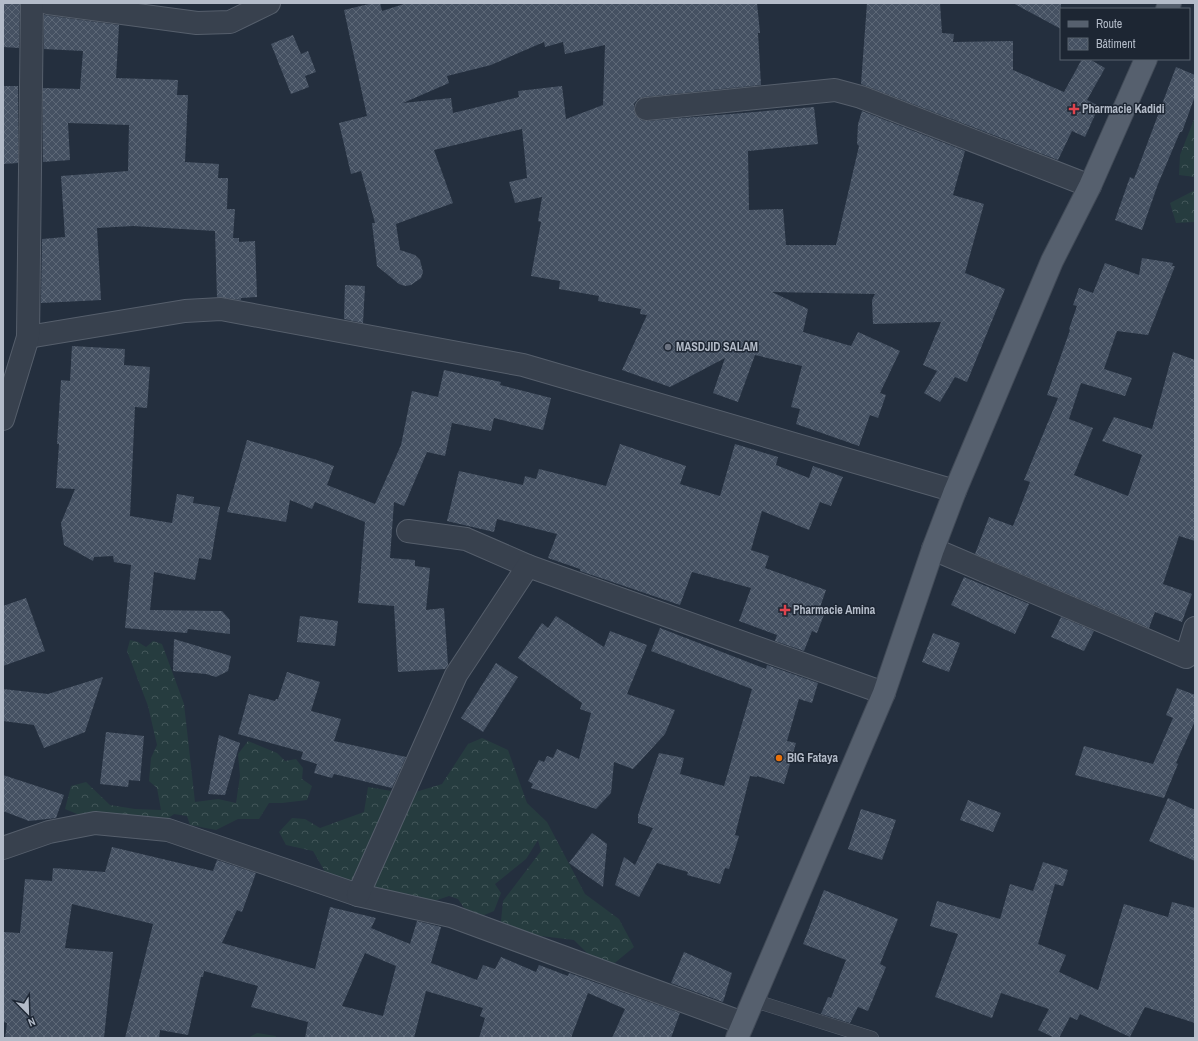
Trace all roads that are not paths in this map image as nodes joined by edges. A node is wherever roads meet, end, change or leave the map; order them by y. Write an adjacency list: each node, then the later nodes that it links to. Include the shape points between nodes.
1 (32, 3): 7 (street)
2 (48, 3): 3 (street, via 197,23 230,22)
3 (269, 3)
4 (1146, 60): 6 (main road)
5 (646, 109): 6 (street, via 835,90 861,97)
6 (1090, 186): 9 (main road, via 1052,261)
7 (28, 338): 8 (street); 9 (street, via 185,311 221,309 523,366)
8 (3, 419)
9 (955, 491): 11 (main road)
10 (408, 531): 12 (street, via 466,539)
11 (933, 550): 13 (street, via 1186,657); 14 (main road)
12 (528, 566): 14 (street); 16 (street, via 456,675)
13 (1195, 628)
14 (884, 693): 17 (main road)
15 (3, 848): 16 (street, via 49,832 96,822 168,830)
16 (358, 895): 18 (street, via 451,916)
17 (752, 1000): 18 (main road); 19 (lane)
18 (740, 1030)
19 (872, 1038)

